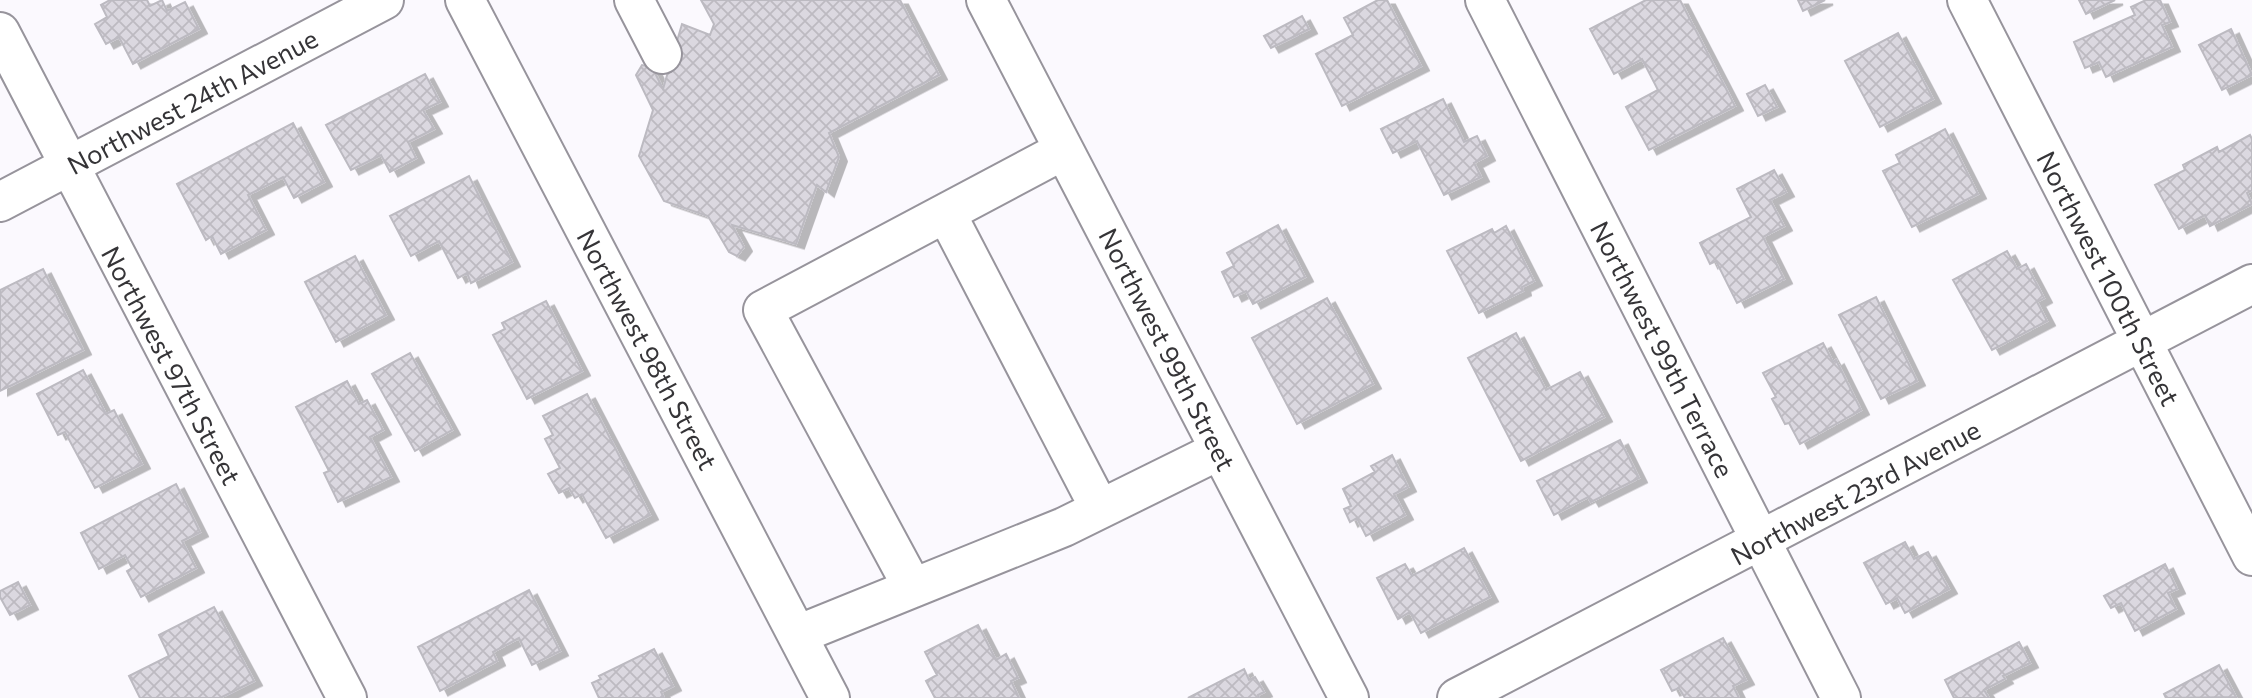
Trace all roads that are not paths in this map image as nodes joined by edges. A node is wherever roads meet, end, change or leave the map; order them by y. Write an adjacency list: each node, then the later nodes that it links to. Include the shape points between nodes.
1 (384, 0): 10 (street, Northwest 24th Avenue)
2 (465, 0): 20 (street, Northwest 98th Street)
3 (634, 0): 8 (street)
4 (986, 0): 9 (street, Northwest 99th Street)
5 (1485, 0): 17 (street, Northwest 99th Terrace)
6 (1967, 0): 14 (street, Northwest 100th Street)
7 (0, 32): 10 (street, Northwest 97th Street)
8 (662, 54)
9 (1064, 150): 12 (street); 15 (street, Northwest 99th Street)
10 (68, 166): 11 (street, Northwest 24th Avenue); 21 (street, Northwest 97th Street)
11 (0, 202)
12 (946, 213): 16 (street); 19 (street, via 763,310)
13 (2252, 285): 14 (street, Northwest 23rd Avenue)
14 (2141, 342): 17 (street, Northwest 23rd Avenue); 18 (street, Northwest 100th Street)
15 (1220, 450): 16 (street); 23 (street, Northwest 99th Street)
16 (1100, 509): 19 (street)
17 (1761, 542): 24 (street, Northwest 23rd Avenue); 25 (street, Northwest 99th Terrace)
18 (2252, 556)
19 (914, 588): 20 (street)
20 (797, 635): 22 (street, Northwest 98th Street)
21 (347, 698)
22 (830, 698)
23 (1349, 698)
24 (1457, 698)
25 (1841, 698)

